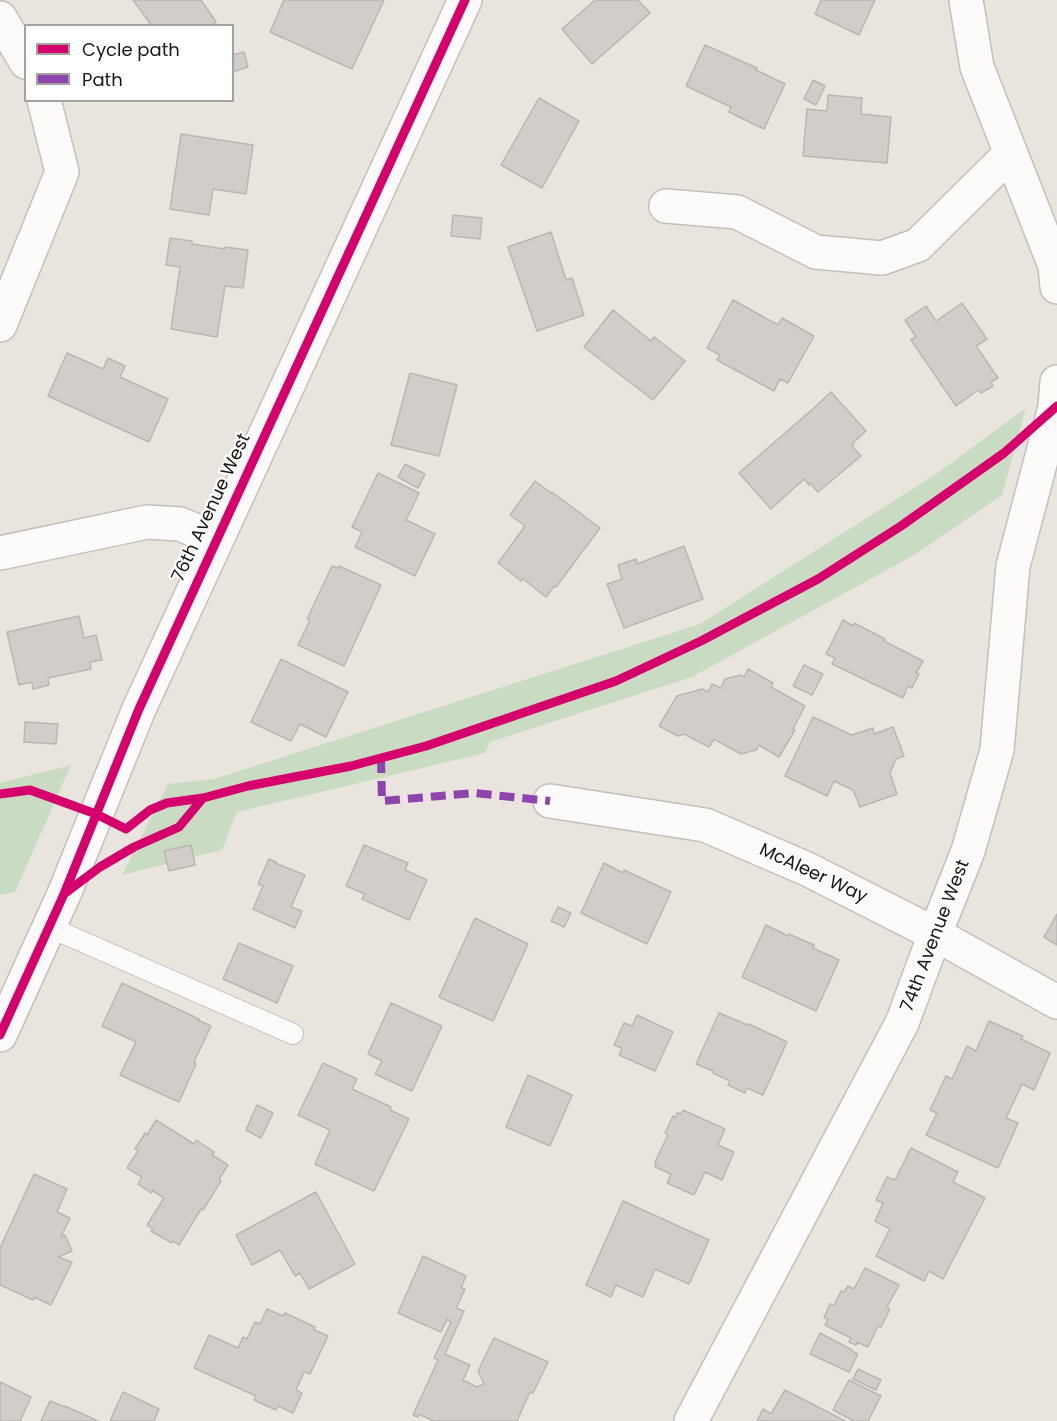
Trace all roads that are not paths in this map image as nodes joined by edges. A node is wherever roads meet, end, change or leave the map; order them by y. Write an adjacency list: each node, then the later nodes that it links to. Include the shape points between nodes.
1 (465, 0): 11 (street, 76th Avenue West)
2 (966, 0): 6 (street, via 977,67)
3 (0, 18): 4 (street)
4 (24, 59)
5 (45, 102): 9 (street, via 63,172)
6 (1011, 153): 7 (street, via 918,245 882,258 816,252 737,212); 8 (street, via 1055,266)
7 (666, 206)
8 (1057, 288)
9 (0, 325)
10 (1056, 395): 15 (street, 74th Avenue West, via 1013,566 998,750 968,851)
11 (216, 538): 12 (street, via 180,524 147,522); 14 (street, 76th Avenue West, via 139,709)
12 (0, 553)
13 (550, 801): 15 (street, McAleer Way, via 705,825 807,869)
14 (49, 927): 17 (lane); 18 (street, 76th Avenue West)
15 (935, 934): 16 (street, McAleer Way); 19 (street, 74th Avenue West, via 902,1023)
16 (1057, 1002)
17 (293, 1034)
18 (0, 1035)
19 (691, 1421)

